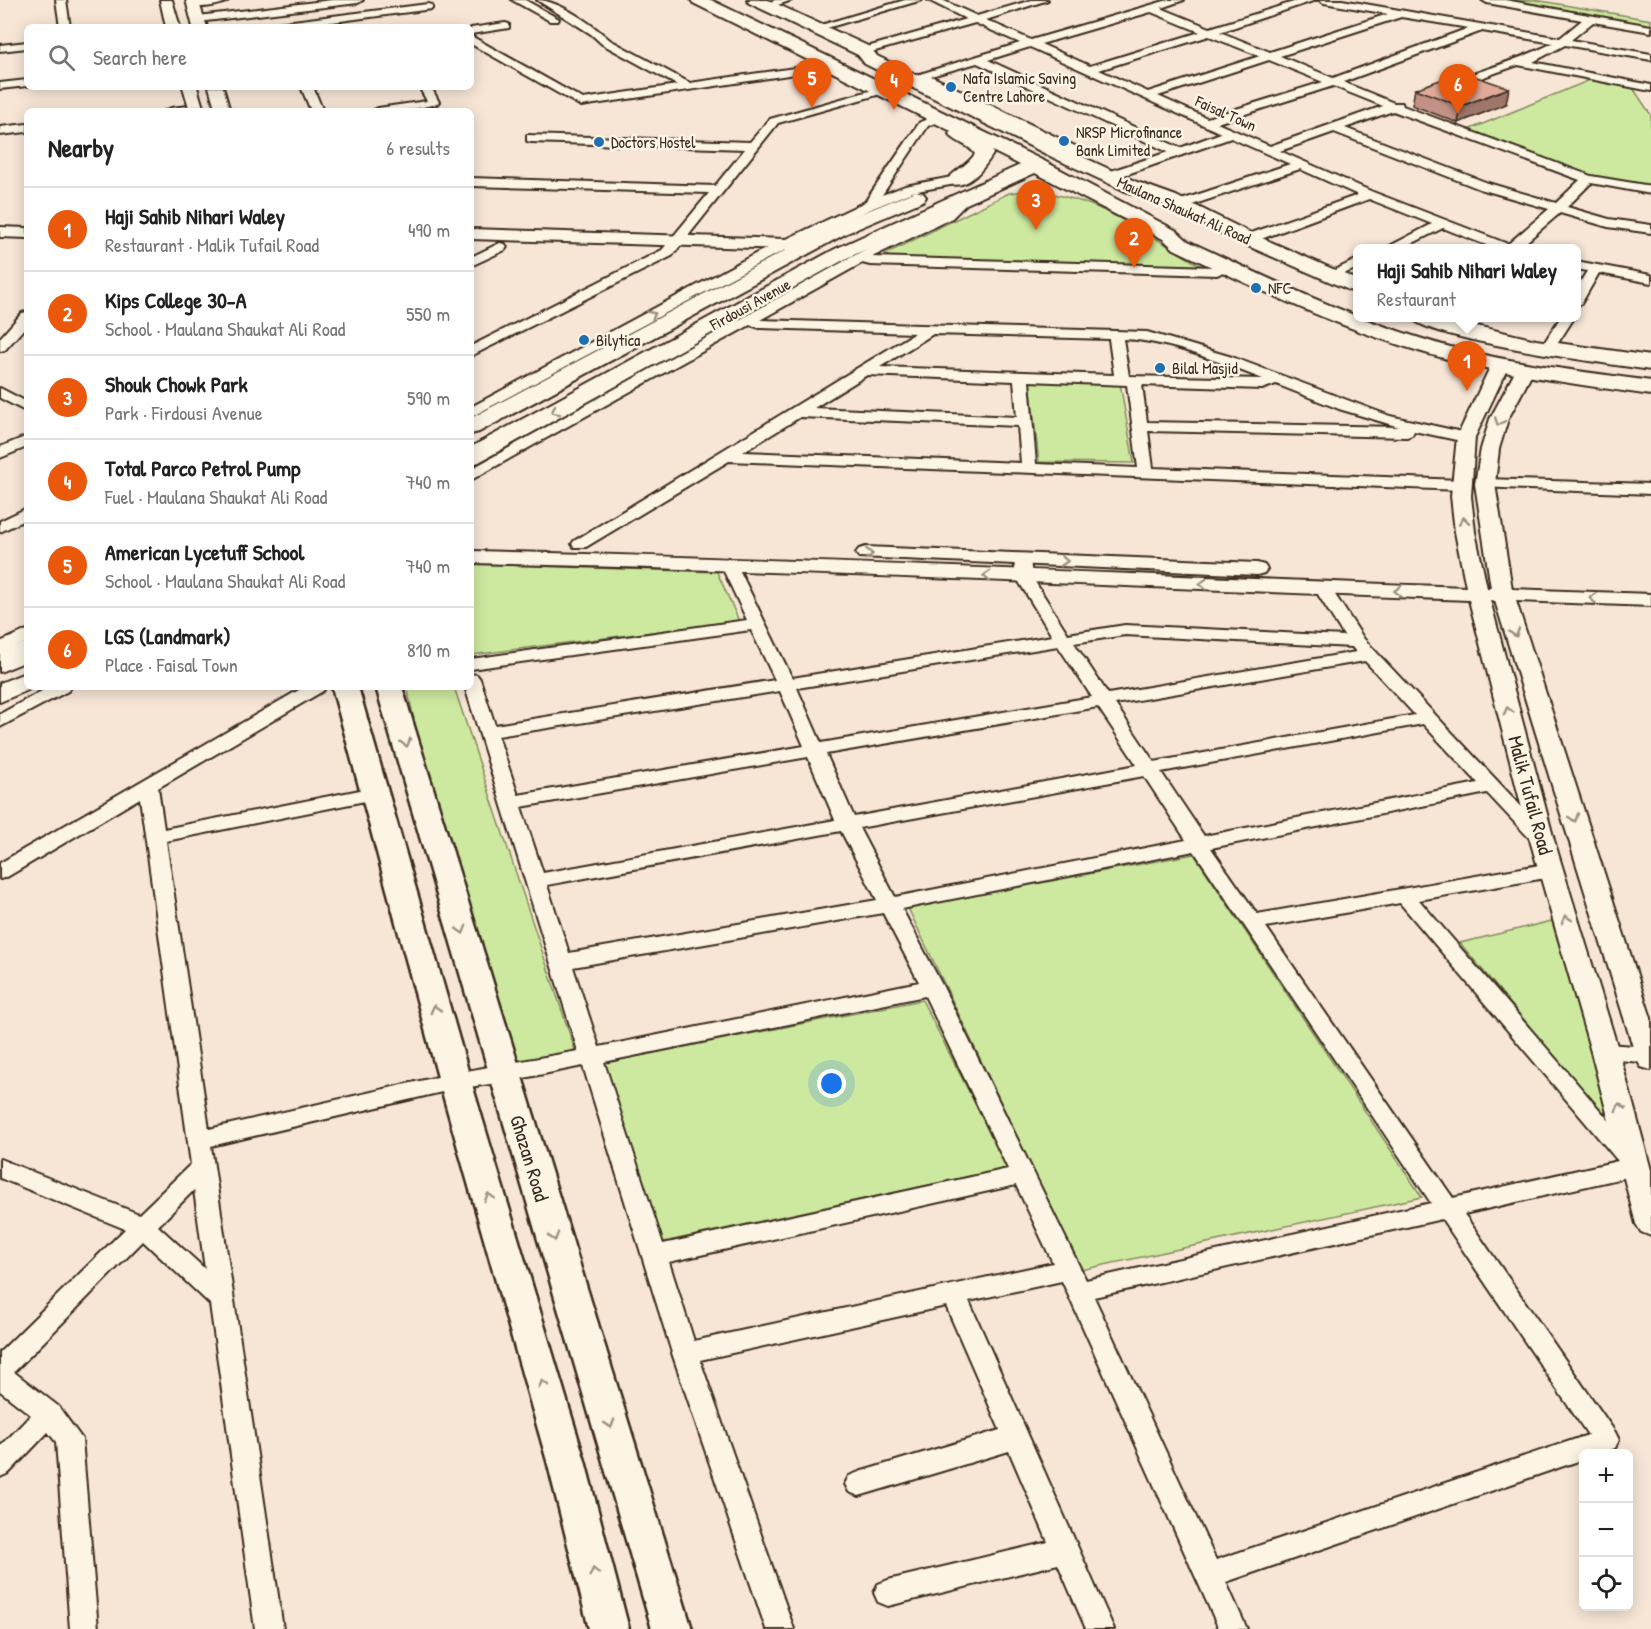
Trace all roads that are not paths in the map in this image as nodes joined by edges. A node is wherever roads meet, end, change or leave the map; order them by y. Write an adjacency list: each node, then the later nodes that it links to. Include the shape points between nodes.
1 (61, 0): 27 (street)
2 (166, 0): 28 (street)
3 (224, 0): 18 (street)
4 (358, 0): 26 (street)
5 (419, 0): 29 (street, via 428,8)
6 (517, 0): 37 (street)
7 (542, 0): 37 (street)
8 (748, 0): 19 (main road, via 798,28 778,32 736,11)
9 (787, 0): 20 (street)
10 (916, 0): 31 (street)
11 (933, 0): 24 (street, Faisal Town)
12 (1043, 0): 24 (street)
13 (1179, 0): 21 (street)
14 (1311, 0): 35 (street)
15 (1324, 0): 22 (street)
16 (1487, 0): 23 (street)
17 (1537, 0): 25 (street)
18 (192, 2): 26 (street)
19 (703, 2): 47 (main road, Maulana Shaukat Ali Road)
20 (762, 2): 31 (main road, Maulana Shaukat Ali Road)
21 (1151, 8): 35 (street); 39 (street)
22 (1401, 14): 32 (street); 43 (street)
23 (1591, 18): 33 (street); 38 (street)
24 (977, 19): 39 (street, Faisal Town); 42 (street)
25 (1651, 19)
26 (199, 23)
27 (65, 24)
28 (172, 24)
29 (294, 24)
30 (505, 26): 34 (street)
31 (816, 28): 42 (main road, Maulana Shaukat Ali Road)
32 (1480, 28): 38 (street); 51 (street)
33 (1651, 29)
34 (474, 31)
35 (1214, 32): 43 (street); 48 (street)
36 (474, 41): 54 (street, via 581,103)
37 (606, 42): 54 (street)
38 (1561, 43): 44 (street); 46 (street)
39 (1035, 44): 45 (street); 48 (street, Faisal Town)
40 (24, 45): 41 (street)
41 (0, 48)
42 (868, 55): 49 (main road, via 823,39 802,42); 50 (main road, Maulana Shaukat Ali Road)
43 (1271, 57): 51 (street); 62 (street)
44 (1651, 57)
45 (980, 60): 50 (street); 78 (street)
46 (1519, 62): 59 (street); 61 (street)
47 (829, 66): 49 (main road, Maulana Shaukat Ali Road); 54 (street)
48 (1092, 69): 62 (street, Faisal Town)
49 (850, 76): 60 (main road, Maulana Shaukat Ali Road)
50 (916, 78): 81 (main road, Maulana Shaukat Ali Road)
51 (1334, 82): 64 (street); 70 (street)
52 (24, 83): 53 (street)
53 (0, 86)
54 (690, 88)
55 (191, 90): 65 (street)
56 (217, 90): 66 (street)
57 (308, 90): 67 (street)
58 (426, 90): 68 (street, via 433,102)
59 (1649, 90)
60 (880, 91): 69 (main road, Maulana Shaukat Ali Road); 76 (street, via 774,121)
61 (1436, 91)
62 (1148, 96): 70 (street, Faisal Town)
63 (1414, 99): 64 (street)
64 (1393, 106): 72 (street); 82 (street)
65 (196, 108)
66 (222, 108)
67 (317, 108)
68 (400, 108)
69 (938, 119): 79 (main road, Maulana Shaukat Ali Road); 84 (main road, via 983,151); 88 (street, via 924,124)
70 (1208, 122): 74 (street, Faisal Town)
71 (24, 128): 73 (street)
72 (1336, 128): 77 (street); 91 (street, via 1484,186)
73 (0, 130)
74 (1231, 134): 77 (street, Faisal Town); 78 (street)
75 (531, 138): 76 (street)
76 (754, 146): 85 (street)
77 (1270, 150): 80 (street, Faisal Town)
78 (1179, 152): 81 (street)
79 (1033, 163): 84 (main road, Firdousi Avenue); 90 (main road, Maulana Shaukat Ali Road)
80 (1302, 164): 87 (street, Faisal Town); 89 (street)
81 (1109, 176): 89 (main road, Maulana Shaukat Ali Road)
82 (1588, 179): 86 (street); 91 (street)
83 (474, 182): 85 (street)
84 (964, 187): 88 (street, via 909,189); 90 (main road, via 1045,187); 106 (main road, Firdousi Avenue, via 876,213); 107 (street, via 947,214); 120 (main road, Firdousi Avenue, via 842,253)
85 (718, 190): 105 (street)
86 (1651, 190)
87 (1369, 195): 93 (street, Faisal Town); 99 (street)
88 (869, 205): 106 (street)
89 (1170, 205): 99 (main road, Maulana Shaukat Ali Road); 115 (main road, via 1275,259)
90 (1123, 209): 98 (main road, Maulana Shaukat Ali Road)
91 (1557, 209): 94 (street, via 1608,223); 102 (street)
92 (24, 221): 95 (street)
93 (1442, 224): 100 (street); 101 (street, Faisal Town)
94 (1651, 229)
95 (2, 231): 96 (street)
96 (24, 233)
97 (474, 234): 105 (street)
98 (1170, 235): 111 (main road, Maulana Shaukat Ali Road, via 1181,245); 119 (main road, via 1197,242)
99 (1248, 239): 113 (main road, Maulana Shaukat Ali Road)
100 (1400, 244)
101 (1496, 244)
102 (1515, 244)
103 (474, 246): 104 (street)
104 (500, 247): 105 (street); 108 (street)
105 (671, 247): 106 (street); 106 (street); 132 (street)
106 (784, 252): 117 (main road, Firdousi Avenue); 145 (street, one-way to 106)
107 (862, 258): 111 (street, via 1216,271); 120 (street)
108 (474, 260)
109 (1353, 265): 113 (street)
110 (1581, 266): 112 (street)
111 (1226, 267): 122 (main road, Maulana Shaukat Ali Road)
112 (1595, 269): 114 (street); 118 (street)
113 (1329, 276): 116 (main road, Maulana Shaukat Ali Road)
114 (1651, 279)
115 (1353, 288)
116 (1353, 288)
117 (723, 293): 120 (main road, via 745,287 756,291 730,309); 148 (main road, Firdousi Avenue)
118 (1581, 293)
119 (1353, 311)
120 (739, 318): 128 (street, via 760,324); 154 (main road, Firdousi Avenue, one-way to 154); 158 (street)
121 (24, 319): 131 (street)
122 (1353, 320)
123 (1357, 322): 135 (main road, Maulana Shaukat Ali Road, via 1430,348)
124 (1383, 322): 138 (main road, via 1497,354)
125 (1437, 322): 134 (main road, via 1534,345)
126 (1457, 322): 130 (main road)
127 (1564, 322): 130 (street)
128 (928, 329): 129 (street); 136 (street)
129 (1115, 335): 140 (street, via 1176,342); 141 (street)
130 (1551, 343): 133 (main road)
131 (0, 347)
132 (474, 350)
133 (1651, 358)
134 (1651, 363)
135 (1500, 365): 137 (main road, Maulana Shaukat Ali Road); 151 (street, Malik Tufail Road)
136 (868, 370): 139 (street); 146 (street)
137 (1525, 370): 142 (main road, Maulana Shaukat Ali Road); 159 (street, Malik Tufail Road, one-way to 159, via 1499,419)
138 (1651, 376)
139 (1021, 378): 141 (street); 147 (street)
140 (1275, 379): 141 (street, via 1262,385); 150 (street)
141 (1128, 381): 149 (street)
142 (1651, 388)
143 (2, 394): 144 (street)
144 (24, 406)
145 (474, 411)
146 (797, 412): 147 (street); 155 (street)
147 (1025, 422): 156 (street)
148 (474, 425)
149 (1140, 426): 150 (street, via 1410,432); 157 (street)
150 (1416, 428): 151 (street)
151 (1466, 437): 159 (street, Malik Tufail Road)
152 (24, 442): 153 (street)
153 (0, 453)
154 (474, 455)
155 (726, 456): 156 (street); 164 (street)
156 (1029, 468): 157 (street)
157 (1146, 472): 159 (street)
158 (474, 473)
159 (1473, 485): 160 (street); 169 (street, Malik Tufail Road, one-way to 159, via 1466,532); 170 (street, Malik Tufail Road)
160 (1651, 489)
161 (24, 514): 162 (street)
162 (0, 526)
163 (474, 541): 164 (street)
164 (580, 544): 167 (street, one-way to 167)
165 (474, 557): 166 (street)
166 (728, 563): 167 (street, one-way to 166); 173 (street)
167 (1023, 568): 169 (street, one-way to 169); 171 (street, one-way to 167); 175 (street)
168 (1651, 584): 170 (street)
169 (1476, 586): 170 (street); 171 (street, one-way to 171); 201 (street, Malik Tufail Road, one-way to 169)
170 (1501, 587): 172 (street, one-way to 170); 212 (street, Malik Tufail Road, one-way to 212)
171 (1322, 588): 176 (street)
172 (1651, 600)
173 (757, 624): 180 (street); 182 (street)
174 (24, 636): 177 (street)
175 (1062, 639): 176 (street, via 1125,630); 182 (street); 189 (street)
176 (1363, 648): 189 (street); 190 (street)
177 (0, 649)
178 (24, 652): 179 (main road)
179 (0, 664)
180 (474, 664)
181 (24, 682): 188 (main road)
182 (786, 684): 192 (street); 193 (street)
183 (474, 689): 192 (street)
184 (57, 690): 191 (street)
185 (312, 690): 195 (street)
186 (346, 690): 197 (main road)
187 (390, 690): 214 (main road, Ghazan Road, one-way to 214)
188 (0, 694)
189 (1103, 700): 193 (street); 194 (street)
190 (1427, 718): 194 (street); 196 (street)
191 (0, 721)
192 (487, 732): 198 (street)
193 (813, 750): 198 (street); 199 (street)
194 (1149, 768): 199 (street); 202 (street)
195 (148, 785): 200 (street); 204 (street)
196 (1491, 786): 201 (street); 202 (street)
197 (375, 793): 200 (street); 215 (main road, one-way to 197)
198 (509, 803): 205 (street)
199 (847, 824): 205 (street); 207 (street)
200 (155, 837): 216 (street)
201 (1542, 840): 203 (street, Malik Tufail Road)
202 (1198, 842): 207 (street); 208 (street)
203 (1551, 870): 206 (street); 211 (street, Malik Tufail Road, one-way to 203)
204 (0, 872)
205 (535, 881): 209 (street)
206 (1404, 895): 208 (street); 218 (street)
207 (889, 905): 209 (street); 210 (street)
208 (1252, 922): 221 (street)
209 (560, 962): 213 (street)
210 (932, 987): 213 (street); 220 (street)
211 (1605, 1052): 212 (street); 218 (street, Malik Tufail Road, one-way to 211)
212 (1650, 1056)
213 (590, 1057): 214 (street); 224 (street)
214 (504, 1074): 215 (street); 242 (main road, Ghazan Road, one-way to 242)
215 (455, 1081): 216 (street); 241 (main road, one-way to 215, via 566,1461)
216 (200, 1140): 217 (street)
217 (204, 1165): 223 (street); 228 (street)
218 (1636, 1166): 221 (street); 222 (street, Malik Tufail Road)
219 (0, 1168): 223 (street)
220 (1023, 1176): 224 (street); 225 (street)
221 (1446, 1208): 226 (street); 237 (street, via 1605,1440)
222 (1651, 1224)
223 (143, 1226): 228 (street); 230 (street)
224 (654, 1256): 229 (street)
225 (1066, 1270): 226 (street); 227 (street)
226 (1079, 1291): 237 (street)
227 (954, 1294): 229 (street); 233 (street)
228 (220, 1298): 240 (street)
229 (686, 1353): 243 (street)
230 (0, 1369)
231 (0, 1376): 232 (street)
232 (49, 1413): 234 (street); 239 (street, via 69,1439)
233 (1016, 1437): 235 (street); 236 (street)
234 (0, 1465)
235 (859, 1484)
236 (1065, 1550): 238 (street); 244 (street)
237 (1208, 1575): 245 (street)
238 (888, 1593)
239 (84, 1629)
240 (269, 1629)
241 (609, 1629)
242 (672, 1629)
243 (780, 1629)
244 (1100, 1629)
245 (1233, 1629)

